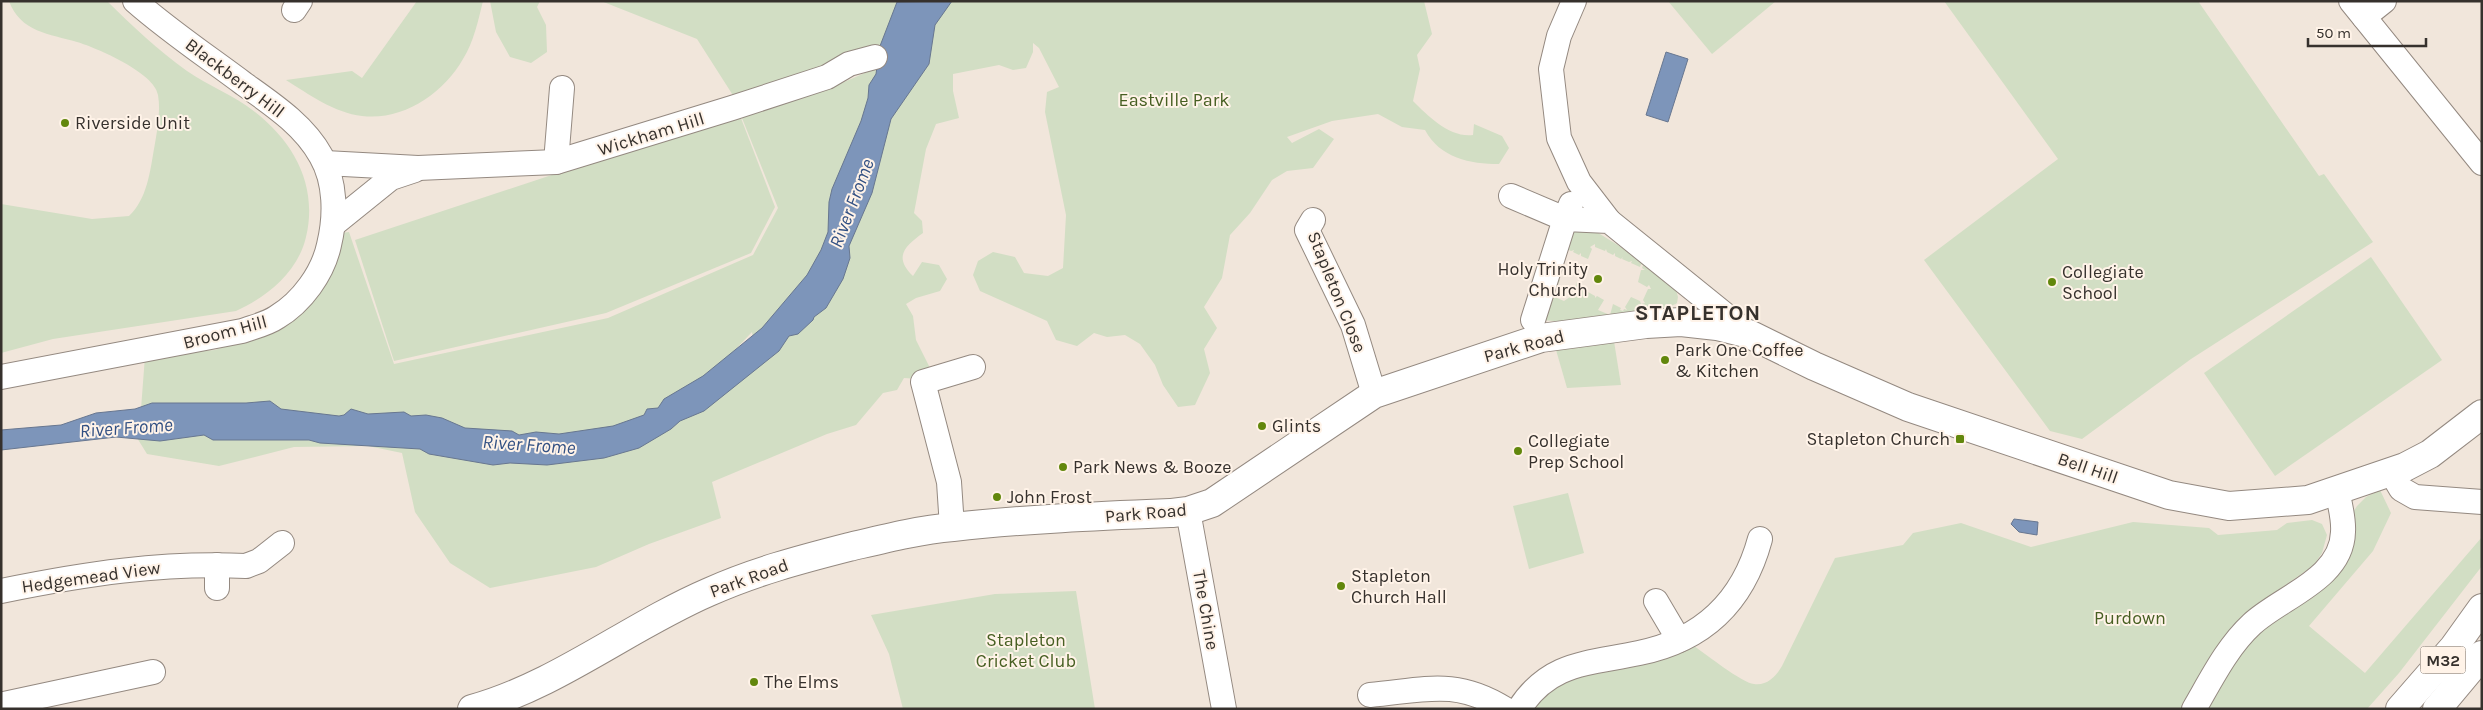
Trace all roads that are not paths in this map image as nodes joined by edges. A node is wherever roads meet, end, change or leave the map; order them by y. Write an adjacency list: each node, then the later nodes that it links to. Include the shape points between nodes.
1 (1574, 1): 11 (street, via 1559,36 1551,69 1559,138)
2 (2384, 1): 4 (street)
3 (136, 2): 9 (street, Blackberry Hill, via 277,108 314,144)
4 (2358, 9): 8 (street)
5 (875, 57): 7 (street, Wickham Hill, via 849,64 828,77 780,93)
6 (562, 88): 7 (street)
7 (556, 162): 10 (street, Wickham Hill)
8 (2482, 162)
9 (325, 163): 10 (street, Wickham Hill); 16 (street, Broom Hill, via 333,194)
10 (418, 168): 16 (street, Wickham Hill, via 391,178)
11 (1579, 182): 13 (street); 15 (street)
12 (1511, 196): 13 (street)
13 (1565, 219): 15 (street); 18 (street)
14 (1313, 220): 23 (street, Stapleton Close, via 1307,230 1353,325)
15 (1609, 221): 17 (street)
16 (334, 224): 22 (street, Broom Hill, via 328,251 309,288 277,318 242,331)
17 (1693, 287): 19 (street, via 1698,305); 20 (street)
18 (1533, 320)
19 (1694, 324): 20 (main road, Bell Hill); 23 (main road, Park Road, via 1646,324 1541,338)
20 (1749, 334): 26 (main road, Bell Hill, via 1908,407 2169,495 2229,506 2299,501)
21 (973, 367): 29 (street, via 923,382 949,482)
22 (1, 377)
23 (1374, 394): 28 (main road, Park Road, via 1212,504)
24 (2482, 414): 25 (main road, Bell Hill, via 2430,454)
25 (2391, 472): 26 (main road, Bell Hill); 27 (street, via 2404,491 2415,497 2427,492)
26 (2337, 491): 46 (street, via 2343,534 2333,561 2323,573 2243,632)
27 (2482, 502)
28 (1188, 511): 29 (main road, Park Road); 43 (street, The Chine)
29 (952, 527): 42 (main road, Park Road, via 846,548 744,578 674,608 576,665)
30 (1758, 534): 37 (street, via 1747,578 1730,602 1699,630)
31 (282, 544): 32 (street, Hedgemead View, via 259,561 246,566)
32 (217, 565): 33 (street); 34 (street, Hedgemead View, via 111,570)
33 (217, 588)
34 (1, 591)
35 (1656, 601): 37 (street)
36 (2482, 608): 47 (main road, M32, via 2454,647)
37 (1679, 640): 45 (street, via 1641,653 1561,669 1539,684)
38 (2482, 655): 48 (main road, M32)
39 (153, 672): 41 (street)
40 (1370, 693): 44 (street, via 1454,688 1477,694)
41 (3, 700)
42 (477, 708)
43 (1224, 709)
44 (1505, 709)
45 (1519, 709)
46 (2194, 709)
47 (2400, 709)
48 (2437, 709)

